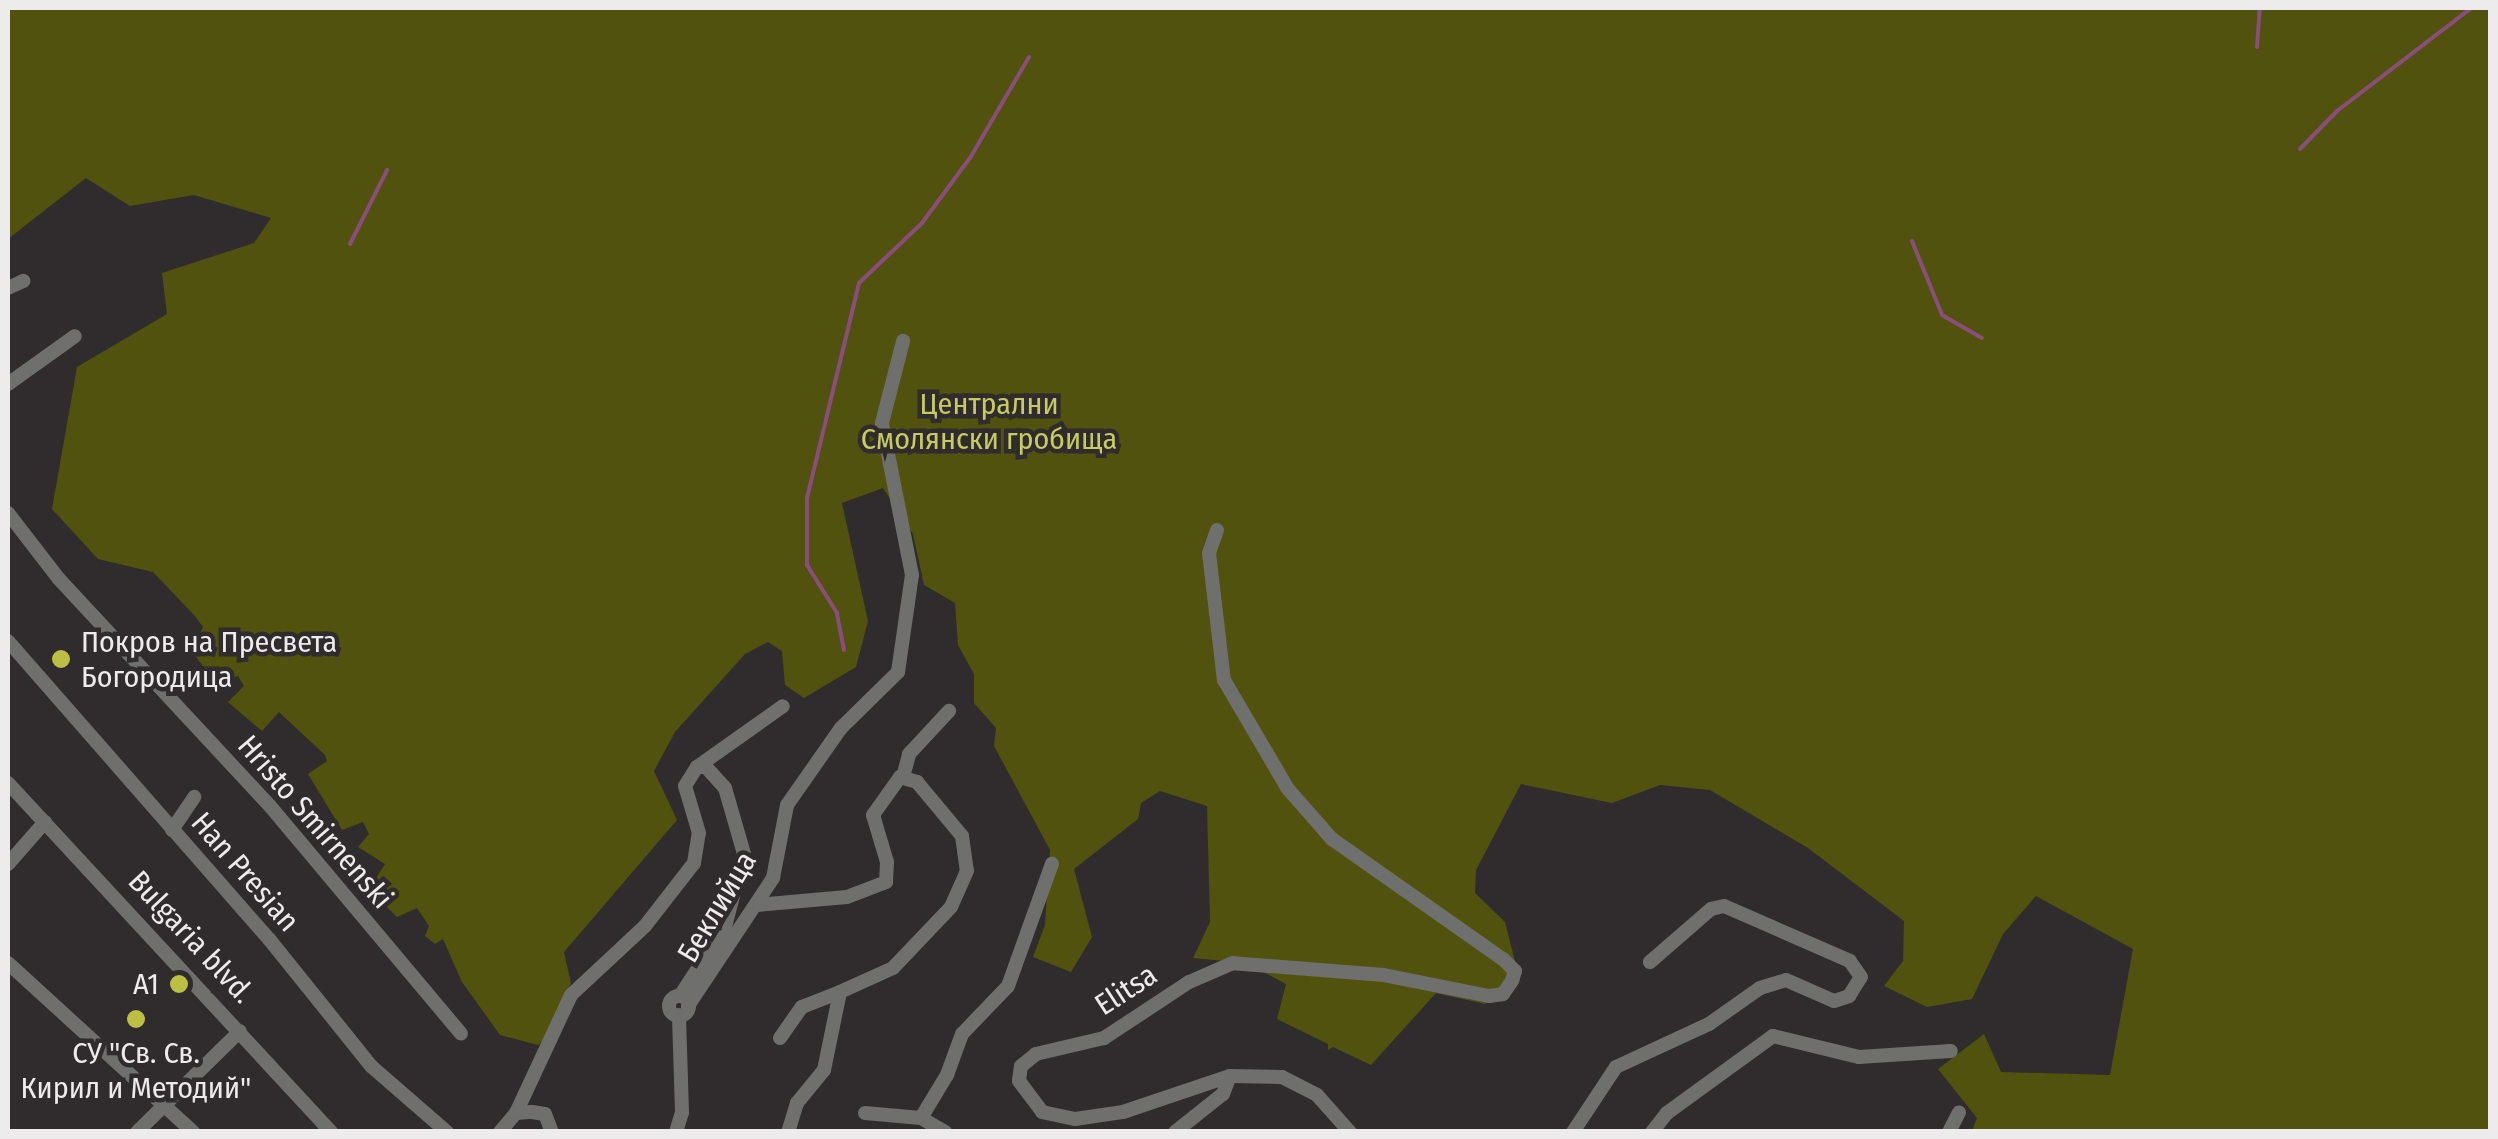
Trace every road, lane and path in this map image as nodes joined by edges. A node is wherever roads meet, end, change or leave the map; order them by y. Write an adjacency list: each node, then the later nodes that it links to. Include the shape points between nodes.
1 (22, 281): 2 (street)
2 (8, 288)
3 (75, 336): 5 (street)
4 (903, 341): 19 (street, Беклийца, via 882,423 912,576 903,655 888,687 841,728 787,806 778,865)
5 (8, 384)
6 (8, 513): 25 (street, Hristo Smirnenski, via 58,578 270,806)
7 (1217, 530): 28 (street, Elitsa, via 1208,554 1218,656 1232,696 1270,761 1332,839 1514,971 1503,994 1489,996 1366,972 1233,962 1189,982 1104,1038 1036,1054 1019,1074 1035,1107 1075,1119 1123,1112)
8 (8, 641): 16 (street, Han Presian)
9 (783, 706): 11 (street)
10 (949, 711): 12 (street, via 909,754)
11 (698, 767): 23 (street, via 717,773 744,854 725,927); 31 (street, via 684,786 699,833 694,863 645,926 571,995)
12 (903, 776): 19 (street, via 887,787 873,815 888,862 886,882 847,897); 22 (street, via 947,812 962,836 966,872 951,907 916,948 866,984)
13 (8, 783): 15 (street, Bulgaria blvd.)
14 (194, 798): 16 (street)
15 (45, 822): 17 (street); 24 (street, Bulgaria blvd.)
16 (172, 830): 37 (street, Han Presian, via 371,1066)
17 (8, 864)
18 (1052, 864): 33 (street, via 1008,986 962,1034)
19 (757, 905): 23 (street, Беклийца)
20 (8, 962): 29 (street)
21 (1650, 962): 45 (street, via 1711,909 1724,906 1850,961 1861,977 1849,996 1834,1002 1786,980 1760,988 1709,1024 1616,1067)
22 (840, 992): 26 (street, via 802,1007); 41 (street, via 824,1070 797,1103)
23 (683, 1006): 40 (street)
24 (240, 1030): 29 (street); 36 (street, Bulgaria blvd.)
25 (461, 1034)
26 (780, 1038)
27 (1951, 1051): 46 (street, via 1859,1057 1774,1036 1667,1113)
28 (1230, 1076): 43 (street, via 1223,1094); 44 (street, Elitsa, via 1263,1074 1300,1084)
29 (165, 1104): 34 (street); 35 (street)
30 (1959, 1112): 47 (street)
31 (516, 1113): 38 (street); 39 (street, via 545,1114)
32 (865, 1113): 33 (street)
33 (921, 1118): 42 (street)
34 (137, 1132)
35 (193, 1132)
36 (332, 1132)
37 (448, 1132)
38 (500, 1132)
39 (552, 1132)
40 (676, 1132)
41 (788, 1132)
42 (945, 1132)
43 (1175, 1132)
44 (1350, 1132)
45 (1573, 1132)
46 (1652, 1132)
47 (1949, 1132)

